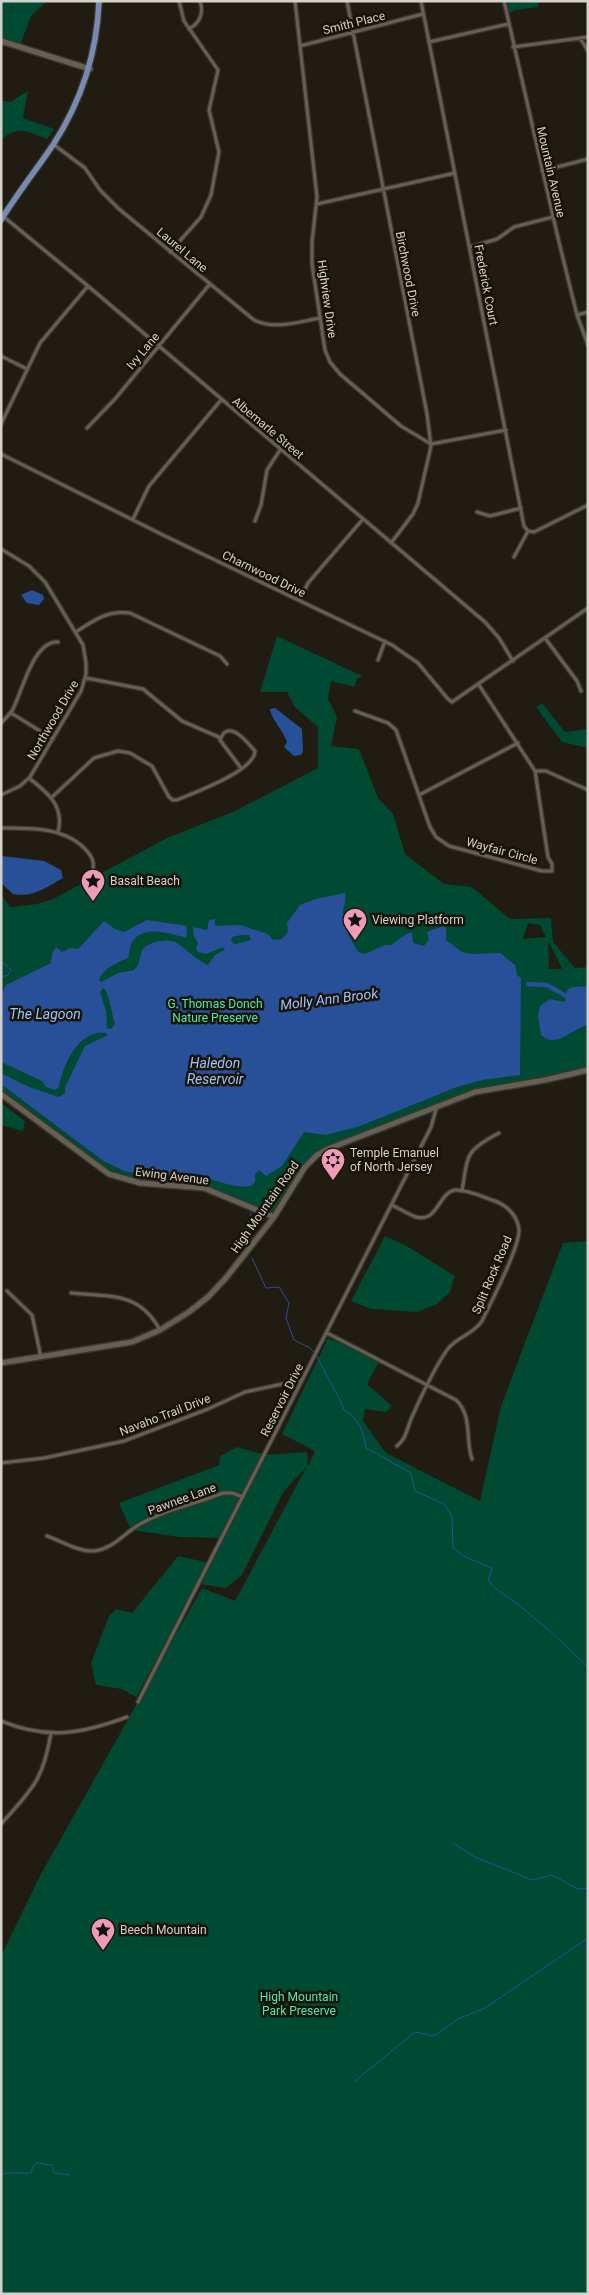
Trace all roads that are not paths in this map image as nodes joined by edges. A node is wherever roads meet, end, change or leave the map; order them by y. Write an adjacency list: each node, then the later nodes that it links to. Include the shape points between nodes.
1 (99, 1): 19 (main road)
2 (179, 1): 10 (street, via 181,16)
3 (200, 1): 10 (street, via 201,16)
4 (296, 1): 16 (street, Highview Drive)
5 (347, 1): 11 (street, Birchwood Drive)
6 (421, 1): 8 (street)
7 (504, 1): 9 (street, Mountain Avenue)
8 (423, 14): 11 (street, Smith Place); 15 (street)
9 (508, 24): 15 (street); 17 (street, Mountain Avenue)
10 (190, 29): 29 (street, via 218,70 209,110 219,152 206,210)
11 (353, 32): 16 (street, Smith Place); 24 (street, Birchwood Drive)
12 (588, 37): 13 (street)
13 (580, 38): 17 (street); 18 (street)
14 (1, 41): 19 (main road)
15 (429, 42): 23 (street, Frederick Court)
16 (300, 46): 25 (street, Highview Drive)
17 (513, 47): 22 (street, Mountain Avenue)
18 (588, 51)
19 (90, 69): 20 (main road)
20 (53, 144): 27 (main road); 29 (street, Laurel Lane, via 85,168 109,200)
21 (588, 159): 22 (street)
22 (542, 171): 26 (street, Mountain Avenue)
23 (455, 173): 24 (street); 28 (street, Frederick Court)
24 (382, 190): 25 (street); 43 (street, Birchwood Drive)
25 (317, 204): 34 (street, Highview Drive, via 311,253)
26 (553, 217): 28 (street, via 514,227 497,239); 33 (street, Mountain Avenue)
27 (2, 219): 31 (street, Albemarle Street)
28 (470, 247): 42 (street, Frederick Court)
29 (170, 252): 30 (street, Laurel Lane)
30 (209, 285): 34 (street, Laurel Lane, via 249,317 265,325 279,326); 36 (street, Ivy Lane)
31 (88, 286): 36 (street, Albemarle Street); 38 (street, via 40,343)
32 (588, 312): 33 (street)
33 (577, 315): 35 (street, Mountain Avenue)
34 (320, 318): 43 (street, Highview Drive, via 325,350 334,368 401,426)
35 (588, 345)
36 (158, 347): 39 (street, Albemarle Street); 41 (street, Ivy Lane)
37 (1, 356): 38 (street)
38 (27, 369): 40 (street)
39 (221, 400): 44 (street, Albemarle Street); 49 (street, via 149,486)
40 (1, 424)
41 (87, 428)
42 (506, 430): 43 (street); 47 (street, Frederick Court)
43 (431, 444): 53 (street, Birchwood Drive, via 416,508)
44 (280, 450): 50 (street, Albemarle Street); 51 (street, via 267,470 262,505)
45 (1, 454): 49 (street, Charnwood Drive)
46 (588, 504): 52 (street, via 534,532)
47 (521, 508): 48 (street, via 490,516); 52 (street, Frederick Court)
48 (477, 512)
49 (133, 519): 56 (street, Charnwood Drive)
50 (363, 519): 53 (street, Albemarle Street); 56 (street, via 308,583)
51 (255, 521)
52 (528, 531): 55 (street)
53 (391, 543): 63 (street, Albemarle Street, via 485,622)
54 (1, 549): 58 (street, Northwood Drive, via 29,566 45,582)
55 (514, 557)
56 (300, 600): 60 (street, Charnwood Drive)
57 (588, 608): 59 (street, Charnwood Drive)
58 (76, 632): 64 (street, via 107,613 130,613 220,656); 65 (street, Northwood Drive, via 83,645)
59 (545, 638): 63 (street, Charnwood Drive); 67 (street, via 578,681)
60 (385, 641): 62 (street); 66 (street, Charnwood Drive, via 418,663 450,701 456,701)
61 (58, 642): 69 (street, via 48,644 36,655)
62 (378, 660)
63 (513, 661): 66 (street, Charnwood Drive)
64 (226, 664)
65 (86, 678): 71 (street, via 143,689 182,721); 72 (street, Northwood Drive, via 82,691)
66 (479, 685): 73 (street, Wayfair Circle)
67 (581, 691)
68 (355, 711): 79 (street, Wayfair Circle, via 388,723 396,730)
69 (10, 713): 70 (street); 72 (street)
70 (1, 723)
71 (221, 738): 74 (street); 74 (street, via 228,731 235,731 255,751 253,758)
72 (53, 739): 76 (street, Northwood Drive)
73 (518, 743): 75 (street, Wayfair Circle); 79 (street)
74 (241, 768): 80 (street, via 226,779 173,800 152,766 130,753 118,751 94,758)
75 (535, 771): 77 (street, via 546,771); 79 (street, Wayfair Circle, via 552,871 444,844 432,832)
76 (28, 778): 78 (street, Northwood Drive, via 20,786); 80 (street)
77 (588, 790)
78 (1, 795)
79 (419, 795)
80 (51, 798): 82 (street, via 60,812)
81 (1, 828): 82 (street)
82 (58, 832): 83 (street, via 82,845 93,860)
83 (93, 868)
84 (588, 1070): 86 (main road, High Mountain Road, via 484,1089)
85 (1, 1094): 90 (main road, Ewing Avenue, via 109,1174 140,1183 204,1188)
86 (437, 1106): 89 (street, Reservoir Drive, via 431,1127); 90 (main road, High Mountain Road, via 317,1155 300,1173)
87 (499, 1133): 88 (street, via 480,1142 472,1151)
88 (462, 1191): 89 (street, via 448,1193 434,1212 424,1217); 98 (street, Split Rock Road, via 506,1207 516,1221 518,1238 482,1321 450,1347)
89 (392, 1205): 94 (street, Reservoir Drive)
90 (274, 1217): 93 (main road, High Mountain Road, via 217,1288 189,1312)
91 (7, 1291): 95 (street, via 32,1316)
92 (71, 1293): 93 (street, via 135,1302 151,1314)
93 (160, 1330): 95 (main road, High Mountain Road, via 122,1345)
94 (327, 1333): 97 (street, Reservoir Drive); 98 (street)
95 (41, 1358): 96 (main road, High Mountain Road)
96 (1, 1363)
97 (302, 1380): 101 (street, Navaho Trail Drive, via 245,1392 124,1441 44,1458); 102 (street, Reservoir Drive)
98 (428, 1386): 99 (street, Split Rock Road, via 405,1437); 100 (street, via 456,1400 464,1410)
99 (397, 1446)
100 (472, 1459)
101 (1, 1463)
102 (243, 1497): 103 (street, Pawnee Lane, via 223,1493 153,1518 108,1547 96,1551 80,1549); 104 (street, Reservoir Drive)
103 (47, 1536)
104 (138, 1702)
105 (127, 1717): 107 (street, via 83,1731)
106 (1, 1721): 107 (street)
107 (51, 1733): 108 (street, via 38,1780)
108 (1, 1824)

